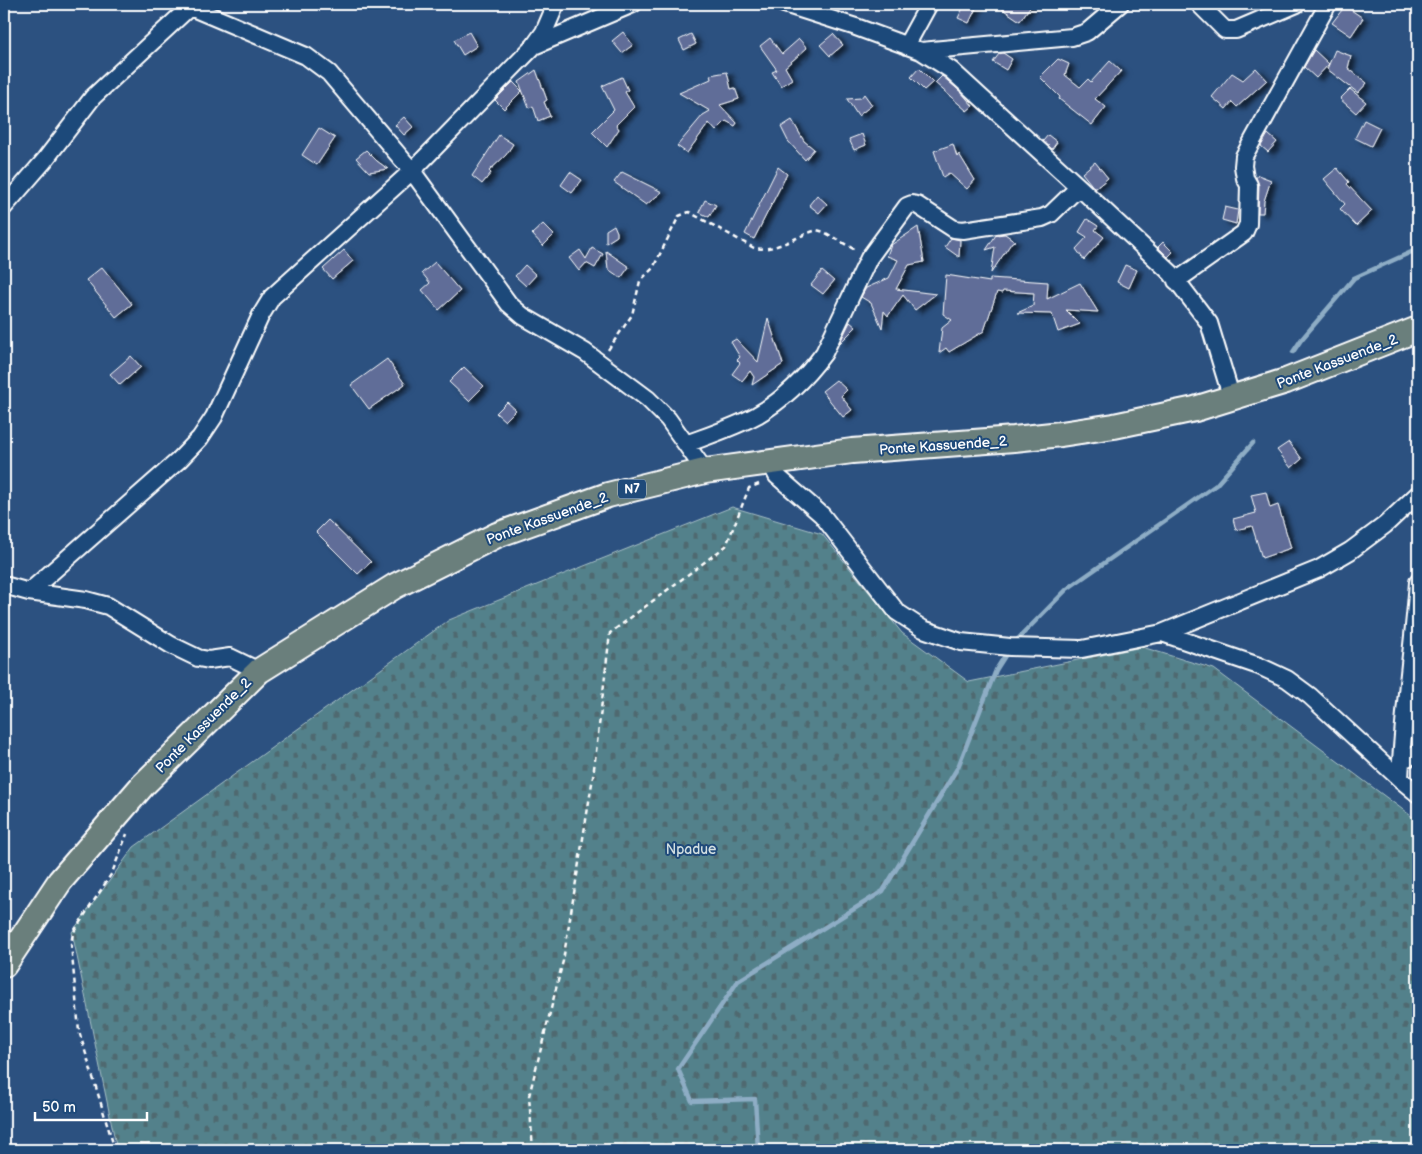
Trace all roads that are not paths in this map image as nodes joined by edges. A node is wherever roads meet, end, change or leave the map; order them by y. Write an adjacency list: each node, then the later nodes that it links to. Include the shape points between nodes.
1 (556, 4): 10 (street)
2 (633, 4): 10 (street)
3 (784, 4): 11 (street)
4 (929, 4): 11 (street)
5 (1120, 4): 11 (street, via 1087,32 1072,37)
6 (1200, 4): 7 (street, via 1229,31)
7 (1297, 4)
8 (1328, 4): 15 (street, via 1244,156 1243,166 1249,185 1248,224 1244,233)
9 (188, 5): 12 (street, via 318,64); 14 (street, via 93,97)
10 (534, 46): 12 (street)
11 (914, 48): 13 (street, via 951,70)
12 (412, 171): 18 (street, via 509,304 523,316 585,352 659,409); 24 (street, via 272,297 214,417 200,438)
13 (1079, 187): 15 (street); 18 (street, via 1051,214 1042,218 963,230 954,229 918,205 907,206 869,258 824,352 798,383 758,414)
14 (4, 207)
15 (1176, 281): 17 (street, via 1209,323)
16 (1418, 329): 17 (highway, Ponte Kassuende_2 / N7)
17 (1232, 399): 19 (highway, Ponte Kassuende_2 / N7, via 1114,426 1014,439 852,451)
18 (686, 444): 20 (street)
19 (773, 469): 20 (highway, Ponte Kassuende_2 / N7); 25 (street, via 822,515 897,612 923,629 961,642 1082,649)
20 (705, 471): 27 (highway, Ponte Kassuende_2 / N7, via 608,495 497,534 394,586)
21 (1418, 494): 25 (street, via 1385,525 1319,570)
22 (1418, 582): 26 (street)
23 (4, 584): 24 (street)
24 (29, 592): 27 (street, via 108,606 198,658 230,657)
25 (1162, 633): 30 (street, via 1259,666 1286,679 1310,696)
26 (1416, 644): 29 (street, via 1407,688)
27 (259, 671): 32 (highway, Ponte Kassuende_2 / N7, via 143,785 60,881)
28 (1418, 754): 29 (street)
29 (1401, 760): 30 (street)
30 (1400, 779): 31 (street)
31 (1418, 794)
32 (4, 965)

